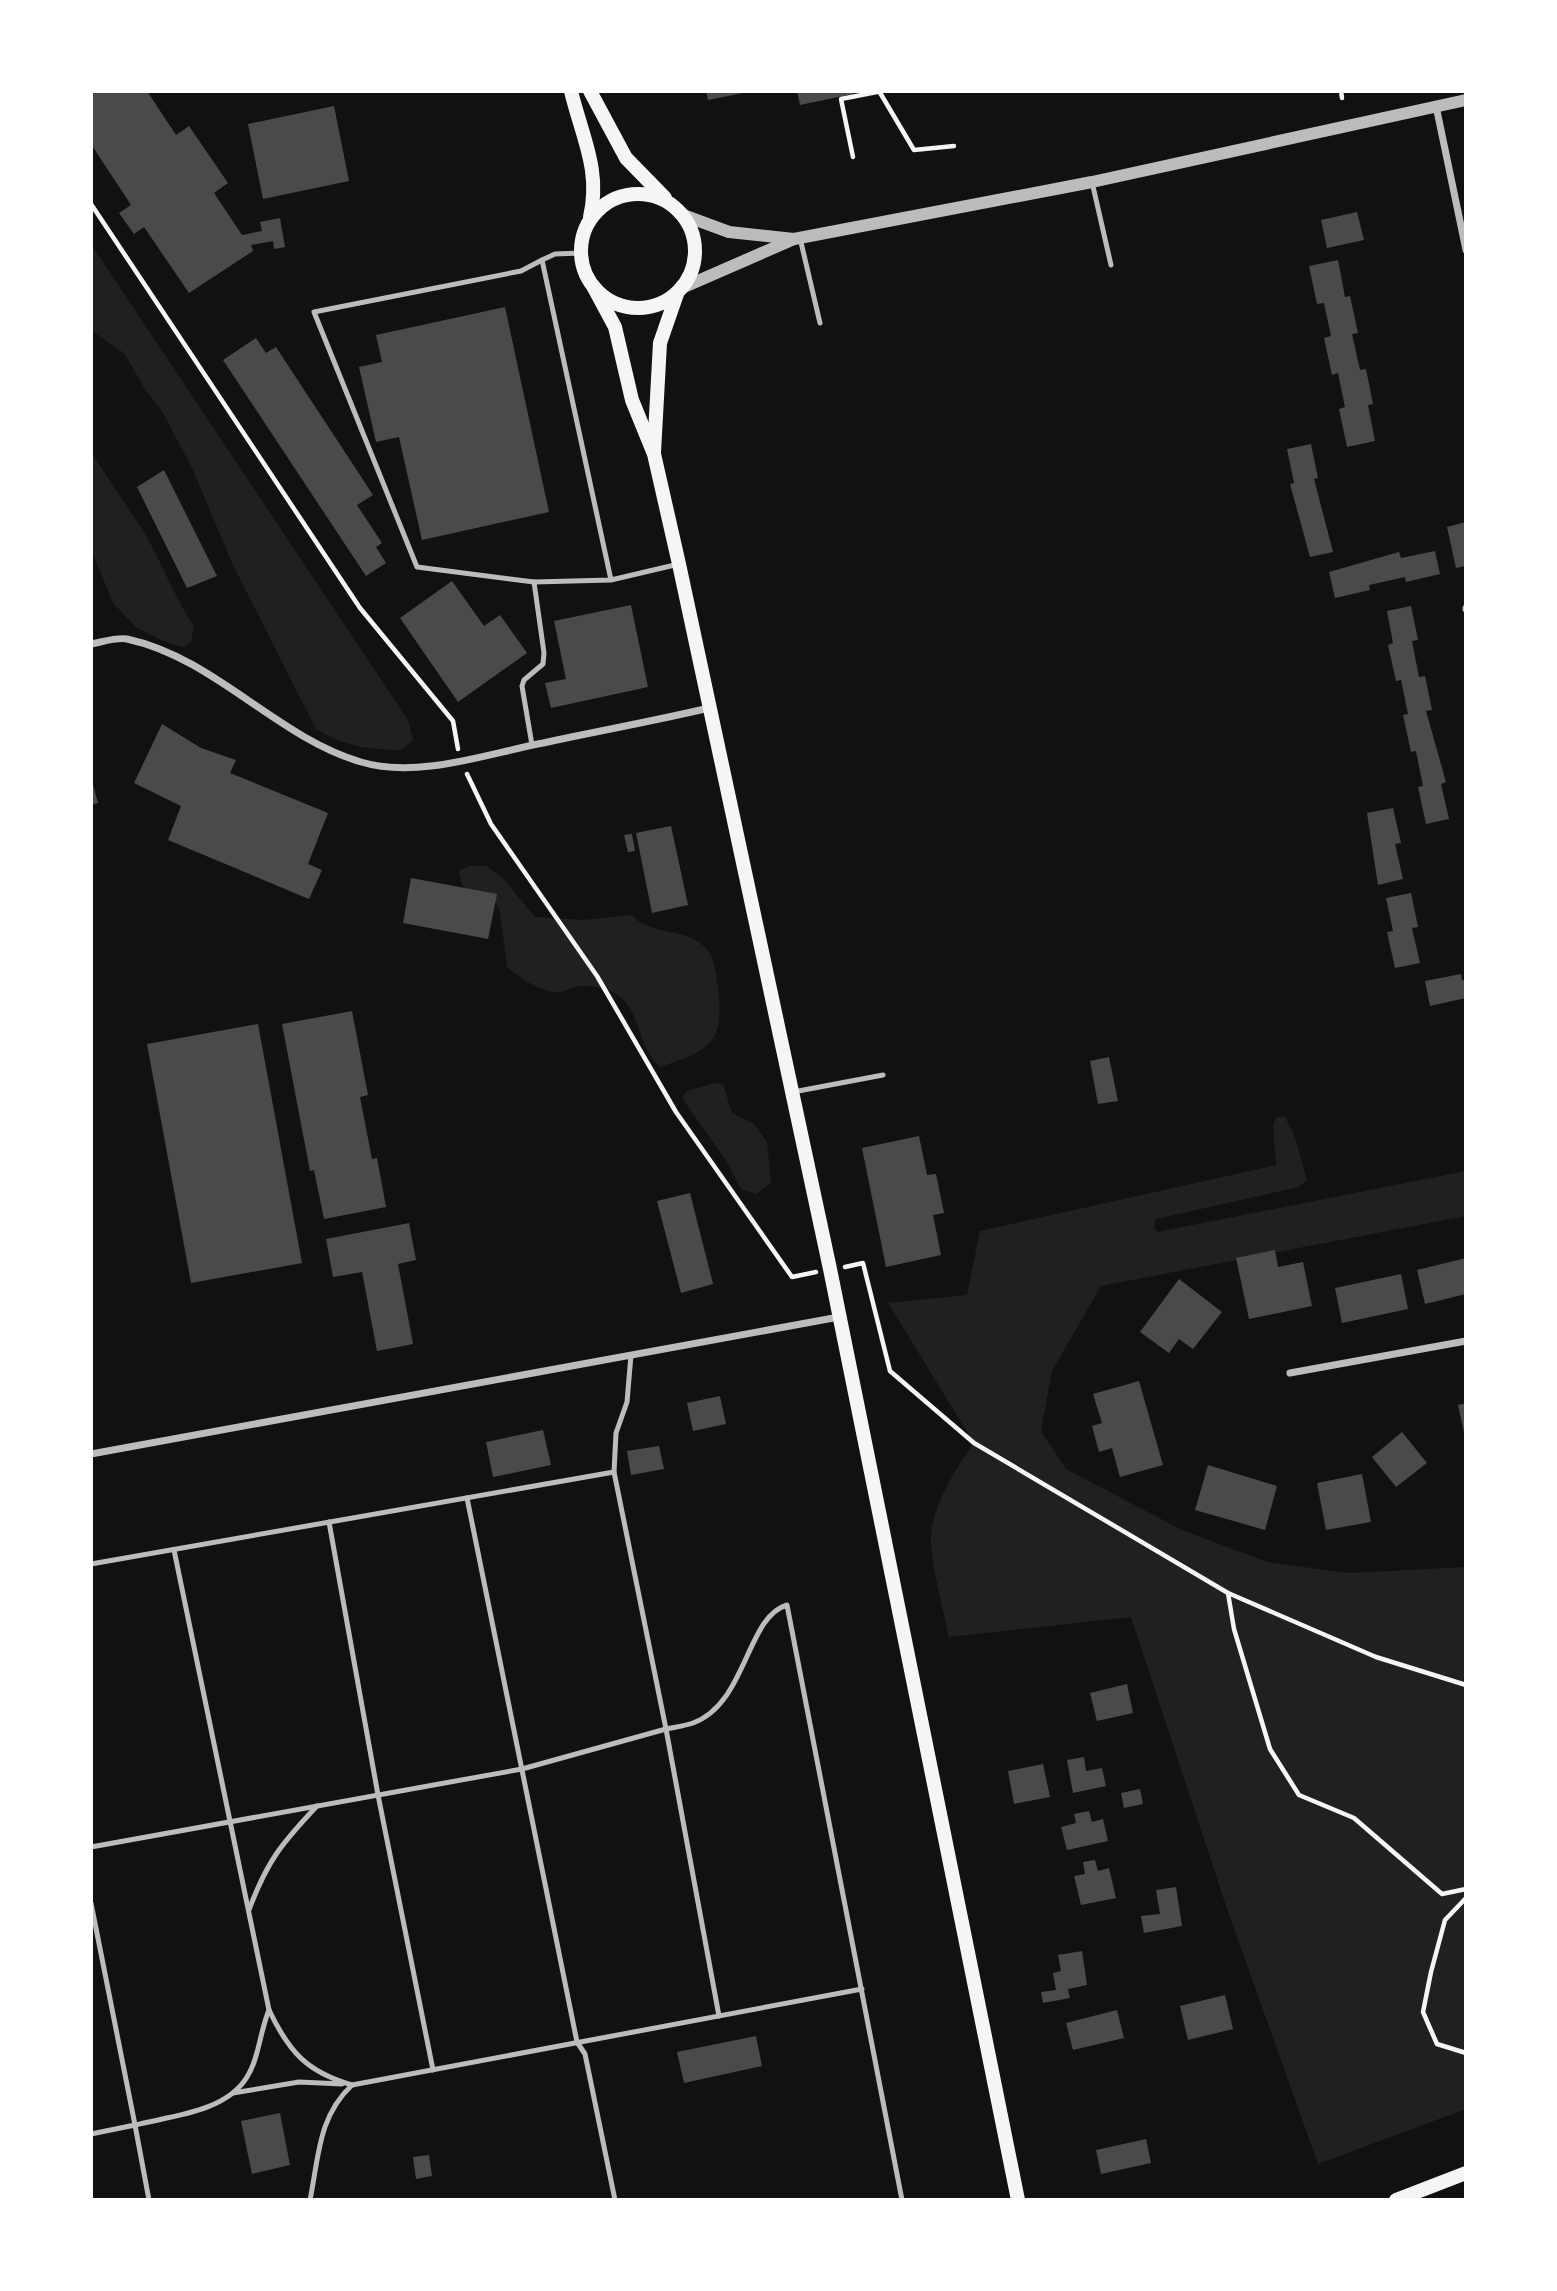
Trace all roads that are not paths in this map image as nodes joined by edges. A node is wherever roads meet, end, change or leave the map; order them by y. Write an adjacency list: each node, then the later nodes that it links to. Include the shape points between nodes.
1 (571, 91): 7 (main road, via 594,170 595,197)
2 (590, 91): 6 (main road, via 626,158)
3 (1466, 100): 4 (street)
4 (1436, 106): 5 (street); 9 (street)
5 (1092, 181): 8 (street); 12 (lane)
6 (678, 211): 7 (main road, via 648,194 631,194 614,199); 8 (street, via 729,232); 14 (main road, via 694,239 696,256)
7 (589, 222): 10 (main road)
8 (797, 239): 14 (street); 15 (lane)
9 (1466, 250)
10 (581, 253): 11 (lane, via 555,254); 13 (main road)
11 (542, 260): 18 (lane); 19 (lane, via 521,271 314,312 417,567)
12 (1111, 265)
13 (594, 288): 14 (main road, via 622,307 639,309 656,306); 16 (main road, via 615,327 632,400)
14 (681, 289): 16 (main road, via 660,343)
15 (820, 323)
16 (654, 454): 17 (main road)
17 (679, 564): 18 (lane); 21 (main road)
18 (611, 580): 19 (lane)
19 (534, 582): 22 (lane, via 544,653 542,664 522,687)
20 (91, 644): 22 (street, via 125,638 161,651 326,748 361,762 393,768)
21 (709, 708): 22 (street); 24 (main road)
22 (532, 745)
23 (883, 1074): 24 (lane)
24 (793, 1092): 25 (main road)
25 (840, 1317): 27 (street); 57 (main road)
26 (1466, 1341): 28 (street)
27 (631, 1355): 29 (street); 30 (lane, via 627,1402 616,1433)
28 (1290, 1373)
29 (91, 1454)
30 (614, 1472): 31 (lane); 35 (lane)
31 (467, 1498): 32 (lane); 36 (lane)
32 (329, 1522): 33 (lane); 37 (lane)
33 (174, 1550): 34 (lane); 39 (lane)
34 (91, 1564)
35 (667, 1729): 36 (lane); 43 (lane, via 694,1723 719,1706 741,1673 758,1634 776,1608 788,1605); 45 (lane)
36 (522, 1769): 37 (lane); 46 (lane)
37 (378, 1795): 38 (lane); 47 (lane)
38 (317, 1806): 39 (lane); 42 (lane, via 280,1845 263,1872)
39 (230, 1821): 40 (lane); 42 (lane)
40 (91, 1847)
41 (91, 1903): 50 (lane)
42 (249, 1911): 44 (lane)
43 (862, 1989): 45 (lane); 56 (lane)
44 (269, 2010): 48 (lane, via 298,2055 322,2076); 49 (lane, via 247,2077)
45 (719, 2016): 46 (lane)
46 (577, 2042): 47 (lane); 55 (lane, via 585,2054)
47 (433, 2070): 48 (lane)
48 (352, 2085): 49 (lane, via 299,2082); 54 (lane, via 336,2100 323,2128)
49 (232, 2093): 50 (lane, via 203,2108)
50 (135, 2125): 51 (lane); 53 (lane)
51 (91, 2134)
52 (1466, 2173): 58 (main road)
53 (149, 2200)
54 (310, 2200)
55 (615, 2200)
56 (902, 2200)
57 (1018, 2200)
58 (1396, 2200)

